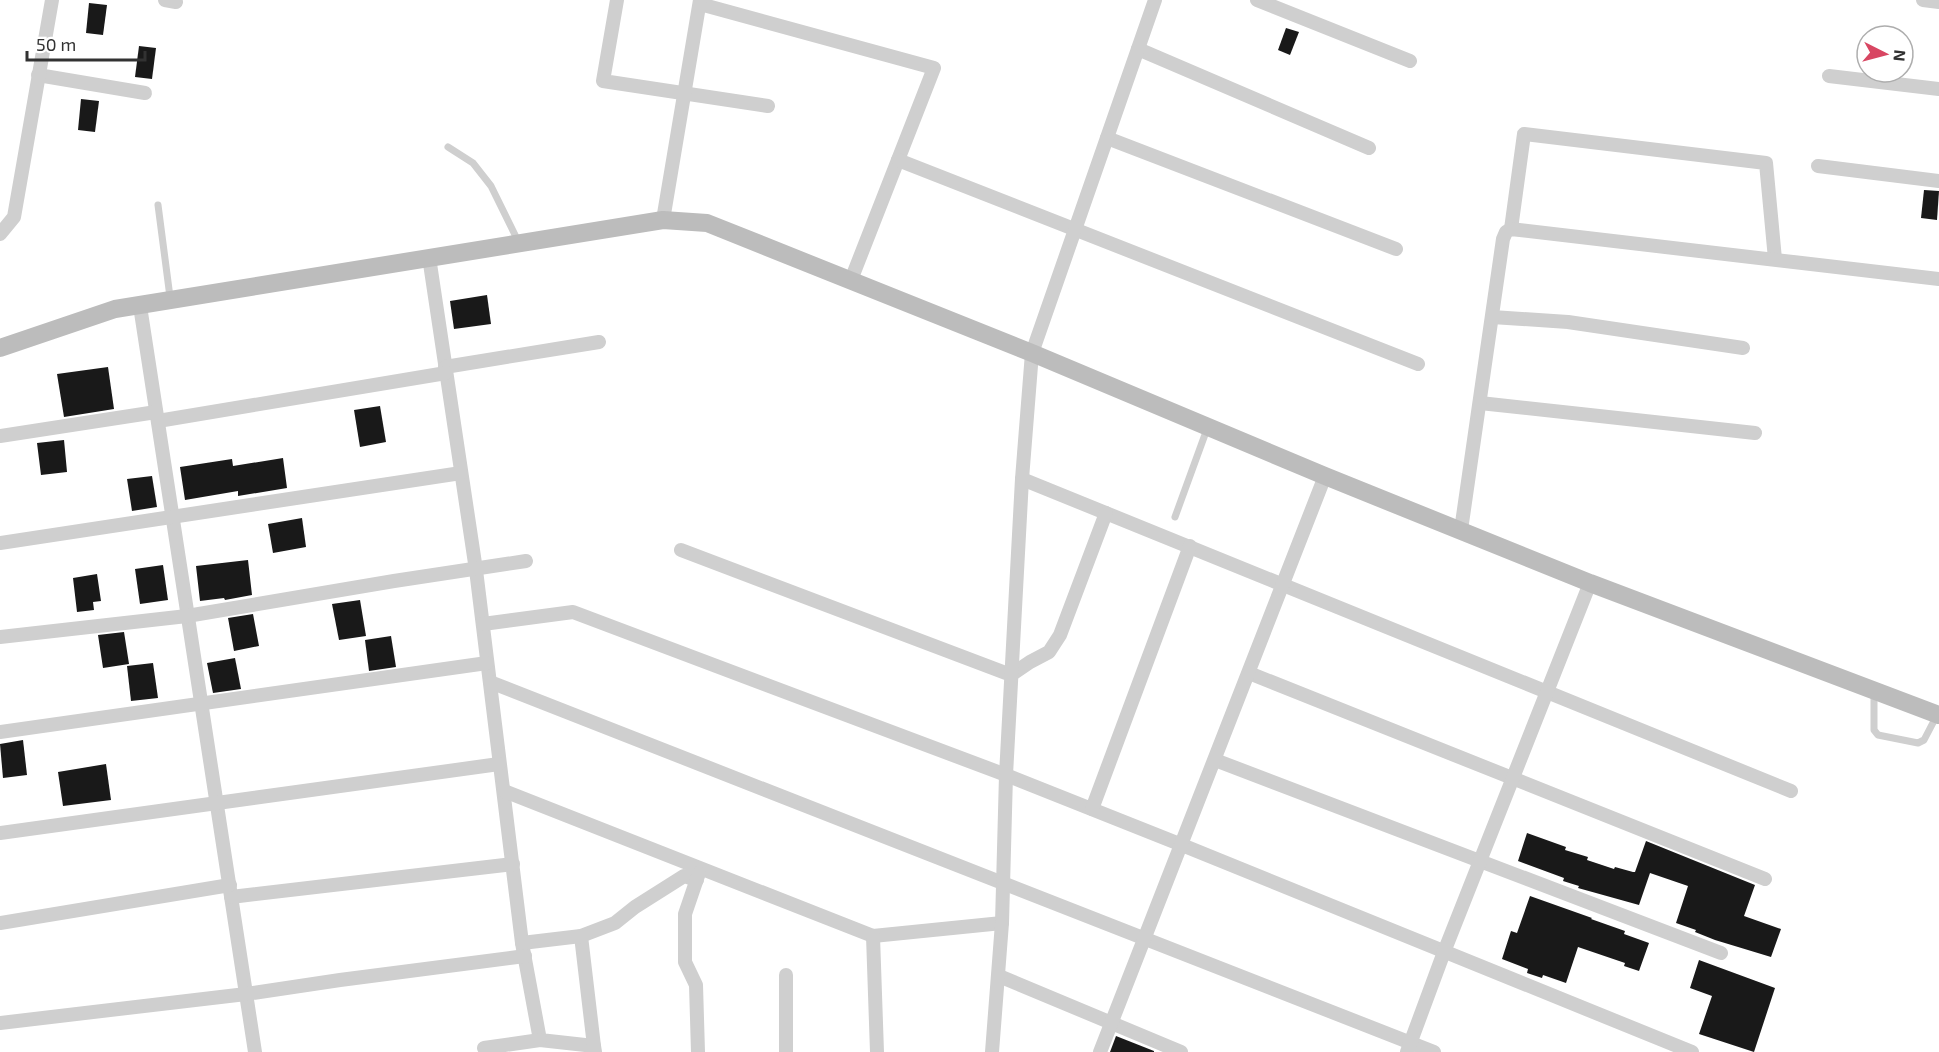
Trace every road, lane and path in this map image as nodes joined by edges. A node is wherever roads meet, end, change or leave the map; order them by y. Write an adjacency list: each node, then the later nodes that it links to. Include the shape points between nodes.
1 (52, 0): 10 (street)
2 (616, 0): 13 (street, via 603,81)
3 (1155, 0): 8 (street)
4 (1257, 0): 9 (street)
5 (1923, 0): 7 (street)
6 (700, 2): 13 (street); 19 (street, via 934,68)
7 (1939, 2)
8 (1138, 49): 16 (street); 18 (street)
9 (1410, 61)
10 (38, 75): 14 (street); 26 (street, via 14,217)
11 (1829, 76): 12 (street)
12 (1939, 89)
13 (683, 92): 15 (street); 23 (street)
14 (145, 93)
15 (768, 106)
16 (1107, 138): 25 (street); 28 (street)
17 (448, 147): 27 (lane, via 473,164 491,186)
18 (1369, 148)
19 (898, 159): 25 (street); 32 (street)
20 (1818, 166): 21 (street)
21 (1939, 181)
22 (158, 205): 33 (lane)
23 (663, 220): 27 (main road); 32 (main road, via 707,223)
24 (1511, 229): 30 (street); 30 (street, via 1524,134 1766,163); 35 (street, via 1503,239)
25 (1075, 230): 39 (street); 40 (street)
26 (0, 234)
27 (519, 243): 29 (main road)
28 (1396, 249)
29 (429, 257): 33 (main road); 41 (street)
30 (1775, 259): 31 (street)
31 (1939, 279)
32 (851, 280): 39 (main road)
33 (171, 301): 34 (main road)
34 (140, 306): 37 (main road, via 115,309); 43 (street)
35 (1492, 317): 38 (street, via 1568,322); 42 (street)
36 (598, 342): 41 (street)
37 (0, 348)
38 (1743, 348)
39 (1032, 353): 44 (main road); 49 (street)
40 (1418, 364)
41 (446, 370): 43 (street); 47 (street)
42 (1480, 403): 45 (street); 53 (street)
43 (157, 417): 46 (street); 51 (street)
44 (1208, 427): 48 (main road); 52 (lane)
45 (1755, 433)
46 (0, 436)
47 (461, 473): 51 (street); 58 (street)
48 (1325, 476): 53 (main road); 59 (street)
49 (1022, 479): 50 (street); 66 (street)
50 (1106, 513): 55 (street); 66 (street, via 1060,635 1048,652)
51 (172, 516): 54 (street); 61 (street)
52 (1175, 517)
53 (1461, 530): 60 (main road)
54 (0, 543)
55 (1190, 546): 59 (street); 80 (street)
56 (681, 550): 66 (street)
57 (526, 561): 58 (street)
58 (476, 570): 61 (street); 62 (street)
59 (1283, 583): 65 (street); 69 (street)
60 (1590, 583): 68 (main road); 69 (street)
61 (187, 616): 63 (street); 70 (street)
62 (483, 624): 64 (street); 75 (street, via 573,612)
63 (0, 637)
64 (488, 663): 67 (street); 70 (street)
65 (1249, 673): 73 (street); 76 (street)
66 (1011, 675): 75 (street)
67 (490, 682): 74 (street); 87 (street)
68 (1874, 691): 71 (main road); 71 (lane, via 1874,730 1878,735 1918,743 1924,740)
69 (1548, 692): 76 (street); 77 (street)
70 (200, 703): 72 (street); 79 (street)
71 (1938, 715)
72 (0, 732)
73 (1215, 760): 82 (street); 83 (street)
74 (499, 764): 78 (street); 79 (street)
75 (1006, 775): 80 (street); 87 (street)
76 (1513, 778): 83 (street); 86 (street)
77 (1791, 790)
78 (504, 791): 84 (street); 85 (street)
79 (215, 803): 81 (street); 88 (street)
80 (1092, 809): 82 (street)
81 (0, 833)
82 (1182, 845): 93 (street); 95 (street)
83 (1481, 862): 95 (street); 96 (street)
84 (513, 864): 88 (street); 94 (street)
85 (699, 874): 91 (street, via 684,876 615,923); 92 (street); 107 (street, via 685,914 685,962 696,984)
86 (1765, 879)
87 (1003, 884): 90 (street); 93 (street)
88 (230, 891): 89 (street); 99 (street)
89 (0, 923)
90 (1002, 923): 92 (street); 98 (street)
91 (581, 936): 94 (street); 105 (street)
92 (873, 936): 109 (street)
93 (1146, 938): 101 (street); 103 (street)
94 (524, 949): 99 (street); 102 (street)
95 (1444, 952): 103 (street); 114 (street)
96 (1721, 953)
97 (786, 975): 108 (street)
98 (999, 976): 101 (street); 110 (street)
99 (246, 994): 100 (street); 106 (street)
100 (0, 1023)
101 (1112, 1024): 111 (street); 112 (street)
102 (540, 1040): 104 (street); 105 (street)
103 (1409, 1047): 113 (street)
104 (484, 1048)
105 (595, 1049)
106 (255, 1052)
107 (698, 1052)
108 (786, 1052)
109 (877, 1052)
110 (992, 1052)
111 (1100, 1052)
112 (1181, 1052)
113 (1434, 1052)
114 (1692, 1052)

